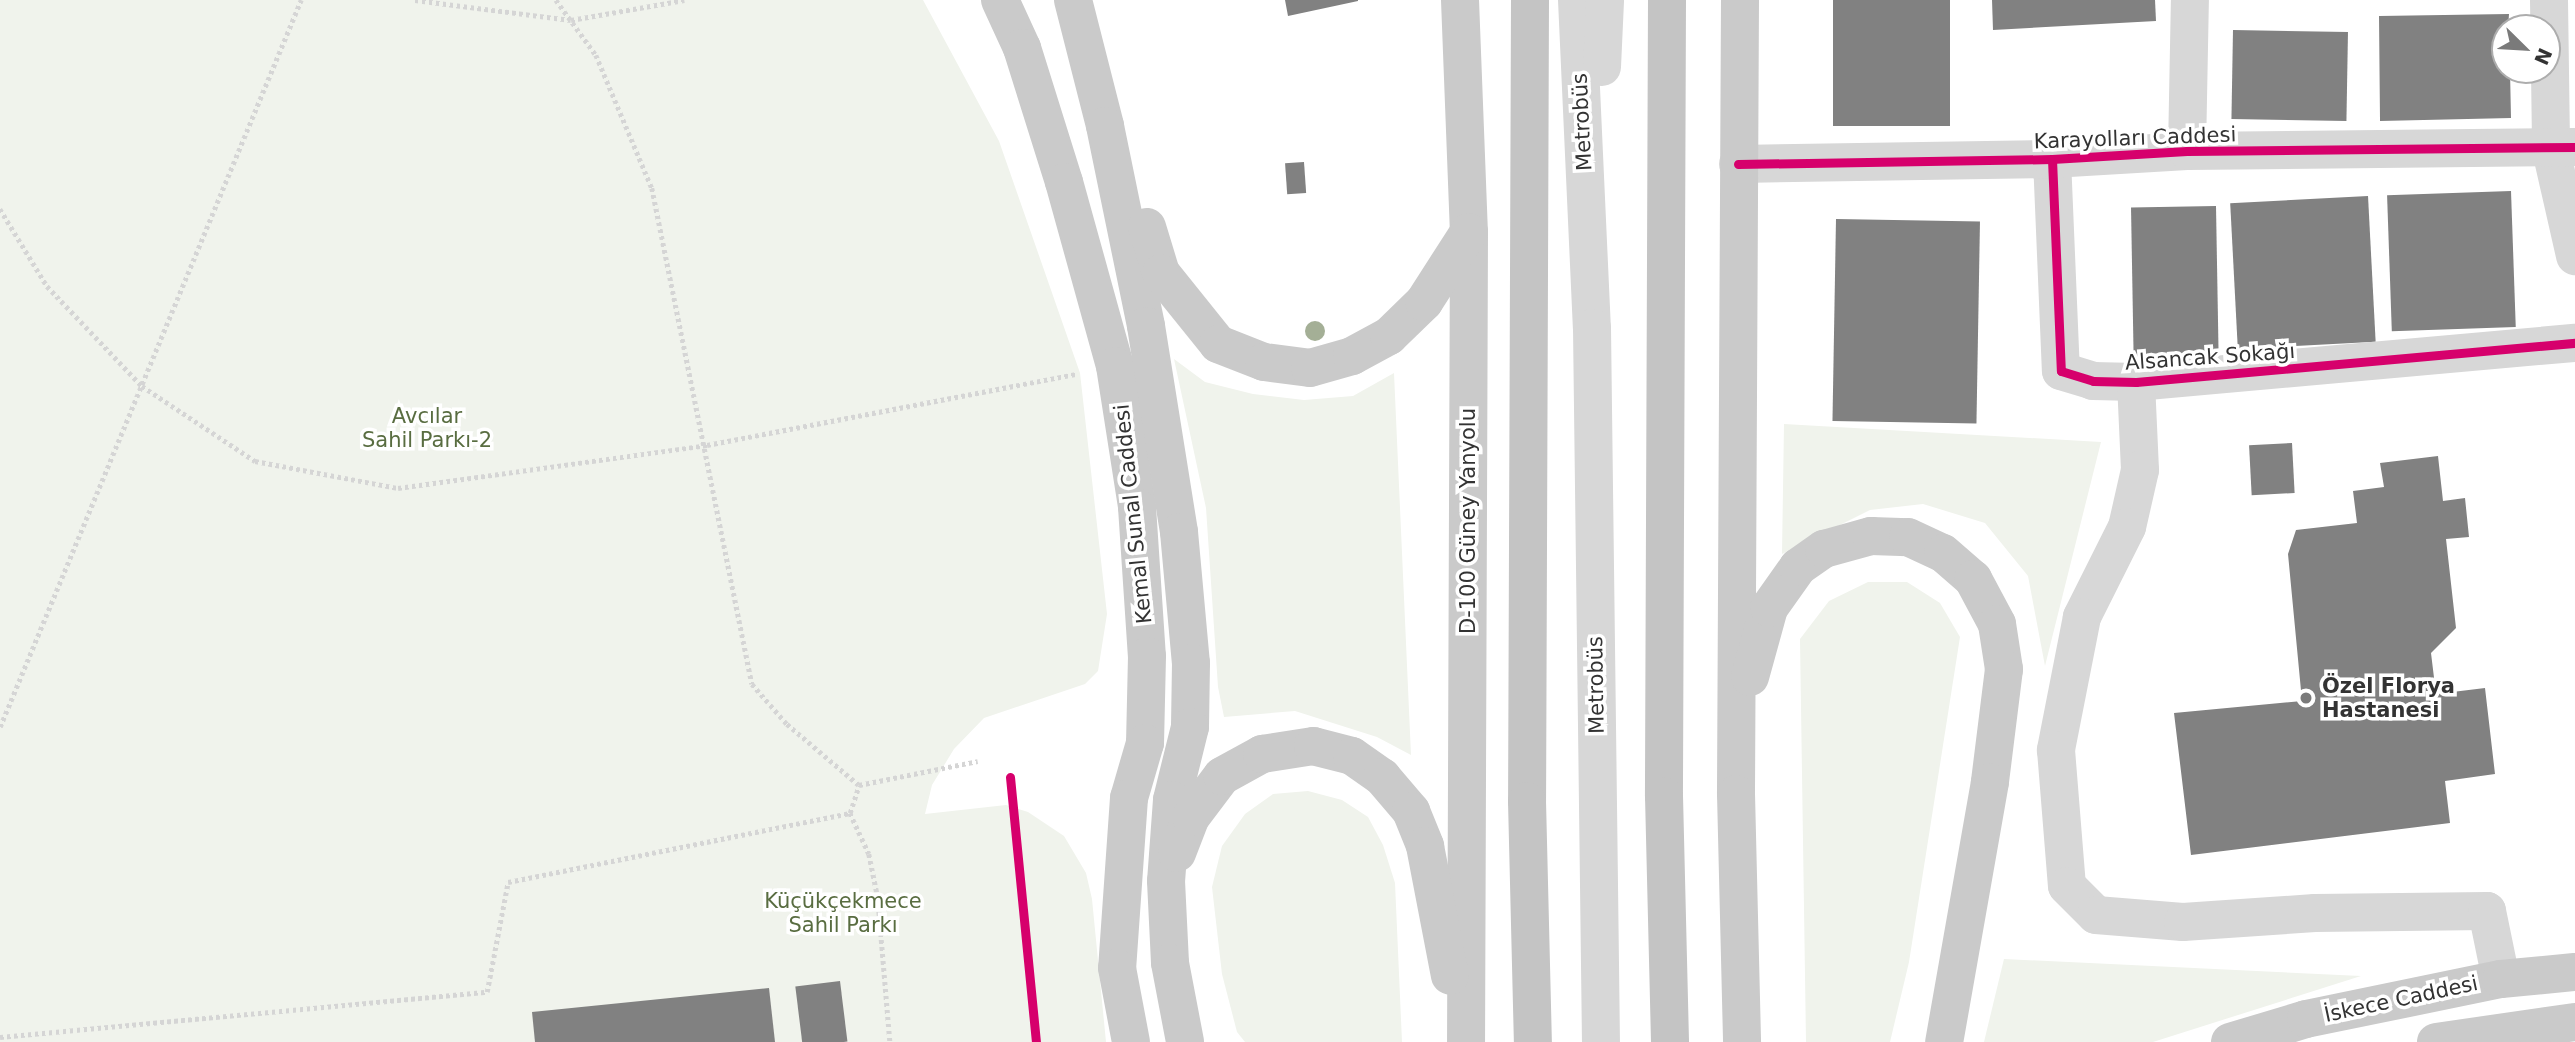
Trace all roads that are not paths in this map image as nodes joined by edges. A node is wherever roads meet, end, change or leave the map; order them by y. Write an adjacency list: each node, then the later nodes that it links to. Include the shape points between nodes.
1 (1000, 0): 26 (main road, Kemal Sunal Caddesi, via 1022,48 1065,182 1115,366 1137,507 1147,656 1145,743 1129,798 1117,968)
2 (1073, 0): 11 (main road, Kemal Sunal Caddesi)
3 (1460, 0): 16 (main road, D-100 Güney Yanyolu)
4 (1530, 0): 29 (highway, via 1527,801)
5 (1577, 0): 18 (street, Metrobüs)
6 (1605, 0): 18 (street, Metrobüs)
7 (1667, 0): 31 (highway, via 1664,796)
8 (1740, 0): 15 (main road)
9 (2190, 0): 13 (street)
10 (2549, 0): 12 (street)
11 (1105, 126): 16 (main road, via 1139,200 1161,273 1218,344 1264,362 1310,368 1352,356 1389,336 1424,302); 22 (main road, Kemal Sunal Caddesi, via 1146,326 1179,532 1191,663 1190,727 1172,800)
12 (2563, 149): 13 (street, Karayolları Caddesi); 17 (street)
13 (2186, 151): 14 (street, Karayolları Caddesi)
14 (2052, 159): 15 (street, Karayolları Caddesi); 20 (street, Alsancak Sokağı, via 2061,371 2093,381)
15 (1738, 164): 21 (main road)
16 (1469, 232): 28 (main road, D-100 Güney Yanyolu)
17 (2575, 256)
18 (1592, 328): 30 (street, Metrobüs)
19 (2575, 343): 20 (street, Alsancak Sokağı)
20 (2136, 382): 24 (street, via 2140,470 2127,527 2082,617 2056,750 2067,886 2096,915 2183,922 2315,913 2487,911)
21 (1736, 793): 32 (main road); 33 (main road, via 1751,672 1769,608 1798,567 1824,549 1871,537 1908,537 1943,553 1973,579 1997,624 2004,669 1990,782)
22 (1167, 881): 27 (main road, Kemal Sunal Caddesi, via 1171,963); 28 (main road, via 1191,817 1222,776 1262,754 1312,746 1353,757 1382,777 1411,811 1425,846)
23 (2575, 972): 24 (main road, İskece Caddesi)
24 (2501, 979): 34 (main road, İskece Caddesi, via 2306,1018)
25 (2575, 1022): 35 (main road)
26 (1132, 1042)
27 (1185, 1042)
28 (1465, 1042)
29 (1533, 1042)
30 (1601, 1042)
31 (1670, 1042)
32 (1742, 1042)
33 (1944, 1042)
34 (2230, 1042)
35 (2436, 1042)

